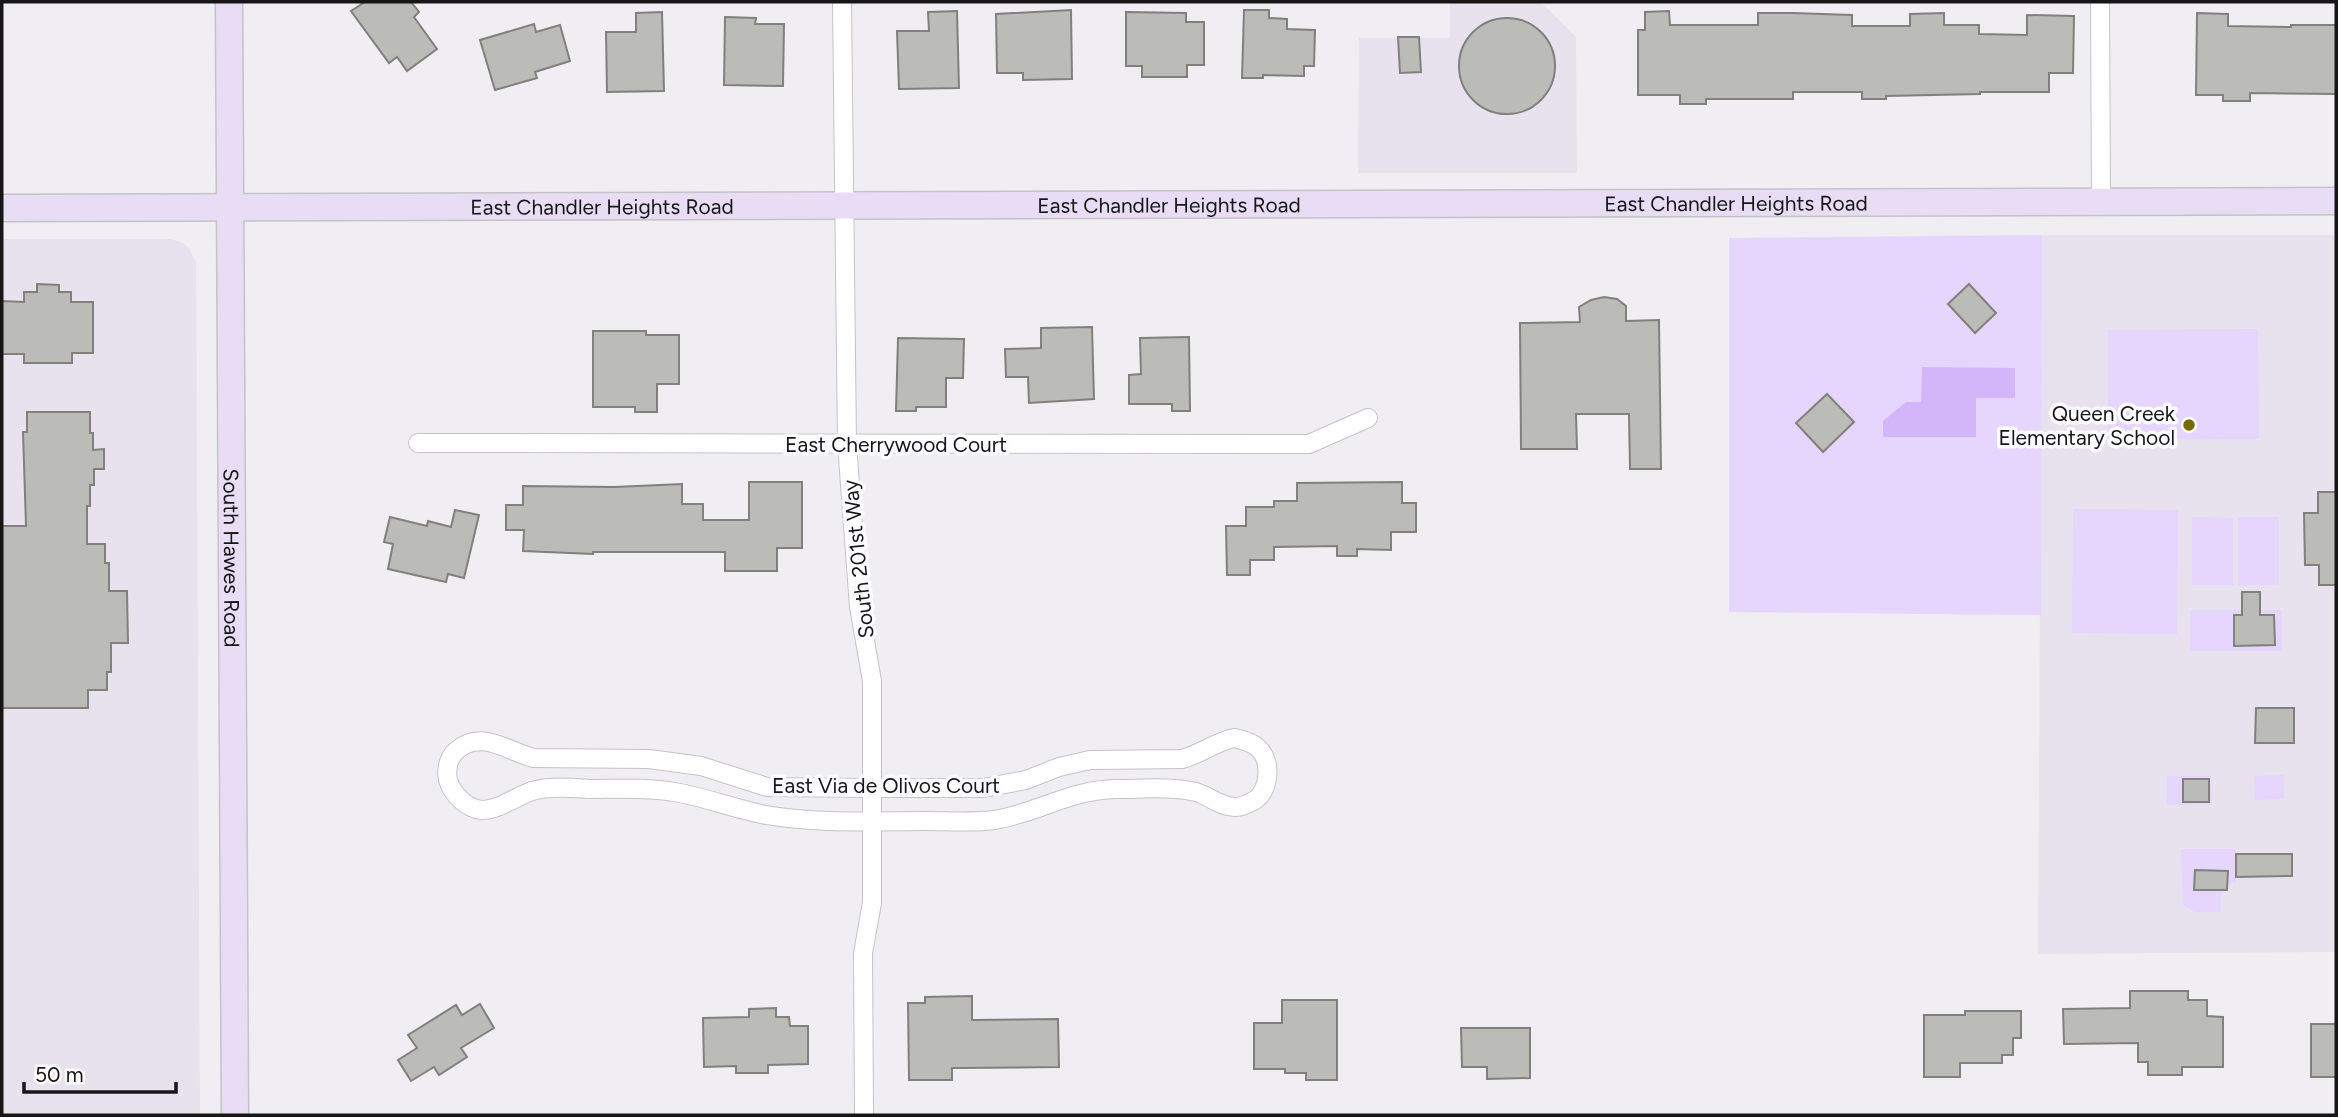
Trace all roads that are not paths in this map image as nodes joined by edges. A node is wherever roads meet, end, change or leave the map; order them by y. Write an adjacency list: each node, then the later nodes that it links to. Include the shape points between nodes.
1 (229, 2): 6 (main road, South Hawes Road)
2 (842, 2): 7 (street, South 201st Way)
3 (2100, 2): 5 (street)
4 (2336, 201): 5 (main road, East Chandler Heights Road)
5 (2101, 202): 7 (main road, East Chandler Heights Road)
6 (228, 207): 7 (main road, East Chandler Heights Road); 8 (main road, East Chandler Heights Road); 20 (main road, South Hawes Road)
7 (844, 207): 11 (street, South 201st Way)
8 (2, 208)
9 (1368, 418): 11 (street, East Cherrywood Court, via 1309,444)
10 (418, 443): 11 (street, East Cherrywood Court)
11 (847, 444): 16 (street, South 201st Way, via 859,607 872,681)
12 (574, 759): 14 (street, East Via de Olivos Court, via 683,762); 15 (street); 15 (street, East Via de Olivos Court, via 519,755 482,740 452,754 447,770 452,790 479,810 538,789)
13 (1059, 768): 16 (street, East Via de Olivos Court, via 997,787); 17 (street); 17 (street, East Via de Olivos Court, via 1090,760 1182,759 1234,738 1256,746 1267,766 1265,787 1257,799 1235,807 1182,789 1113,789)
14 (767, 787): 16 (street, East Via de Olivos Court); 18 (street)
15 (574, 788): 18 (street, East Via de Olivos Court, via 673,792)
16 (872, 788): 19 (street, South 201st Way)
17 (1070, 796): 19 (street, East Via de Olivos Court, via 992,820)
18 (763, 814): 19 (street, East Via de Olivos Court)
19 (872, 821): 21 (street, South 201st Way, via 872,903 863,953)
20 (235, 1115)
21 (864, 1115)

